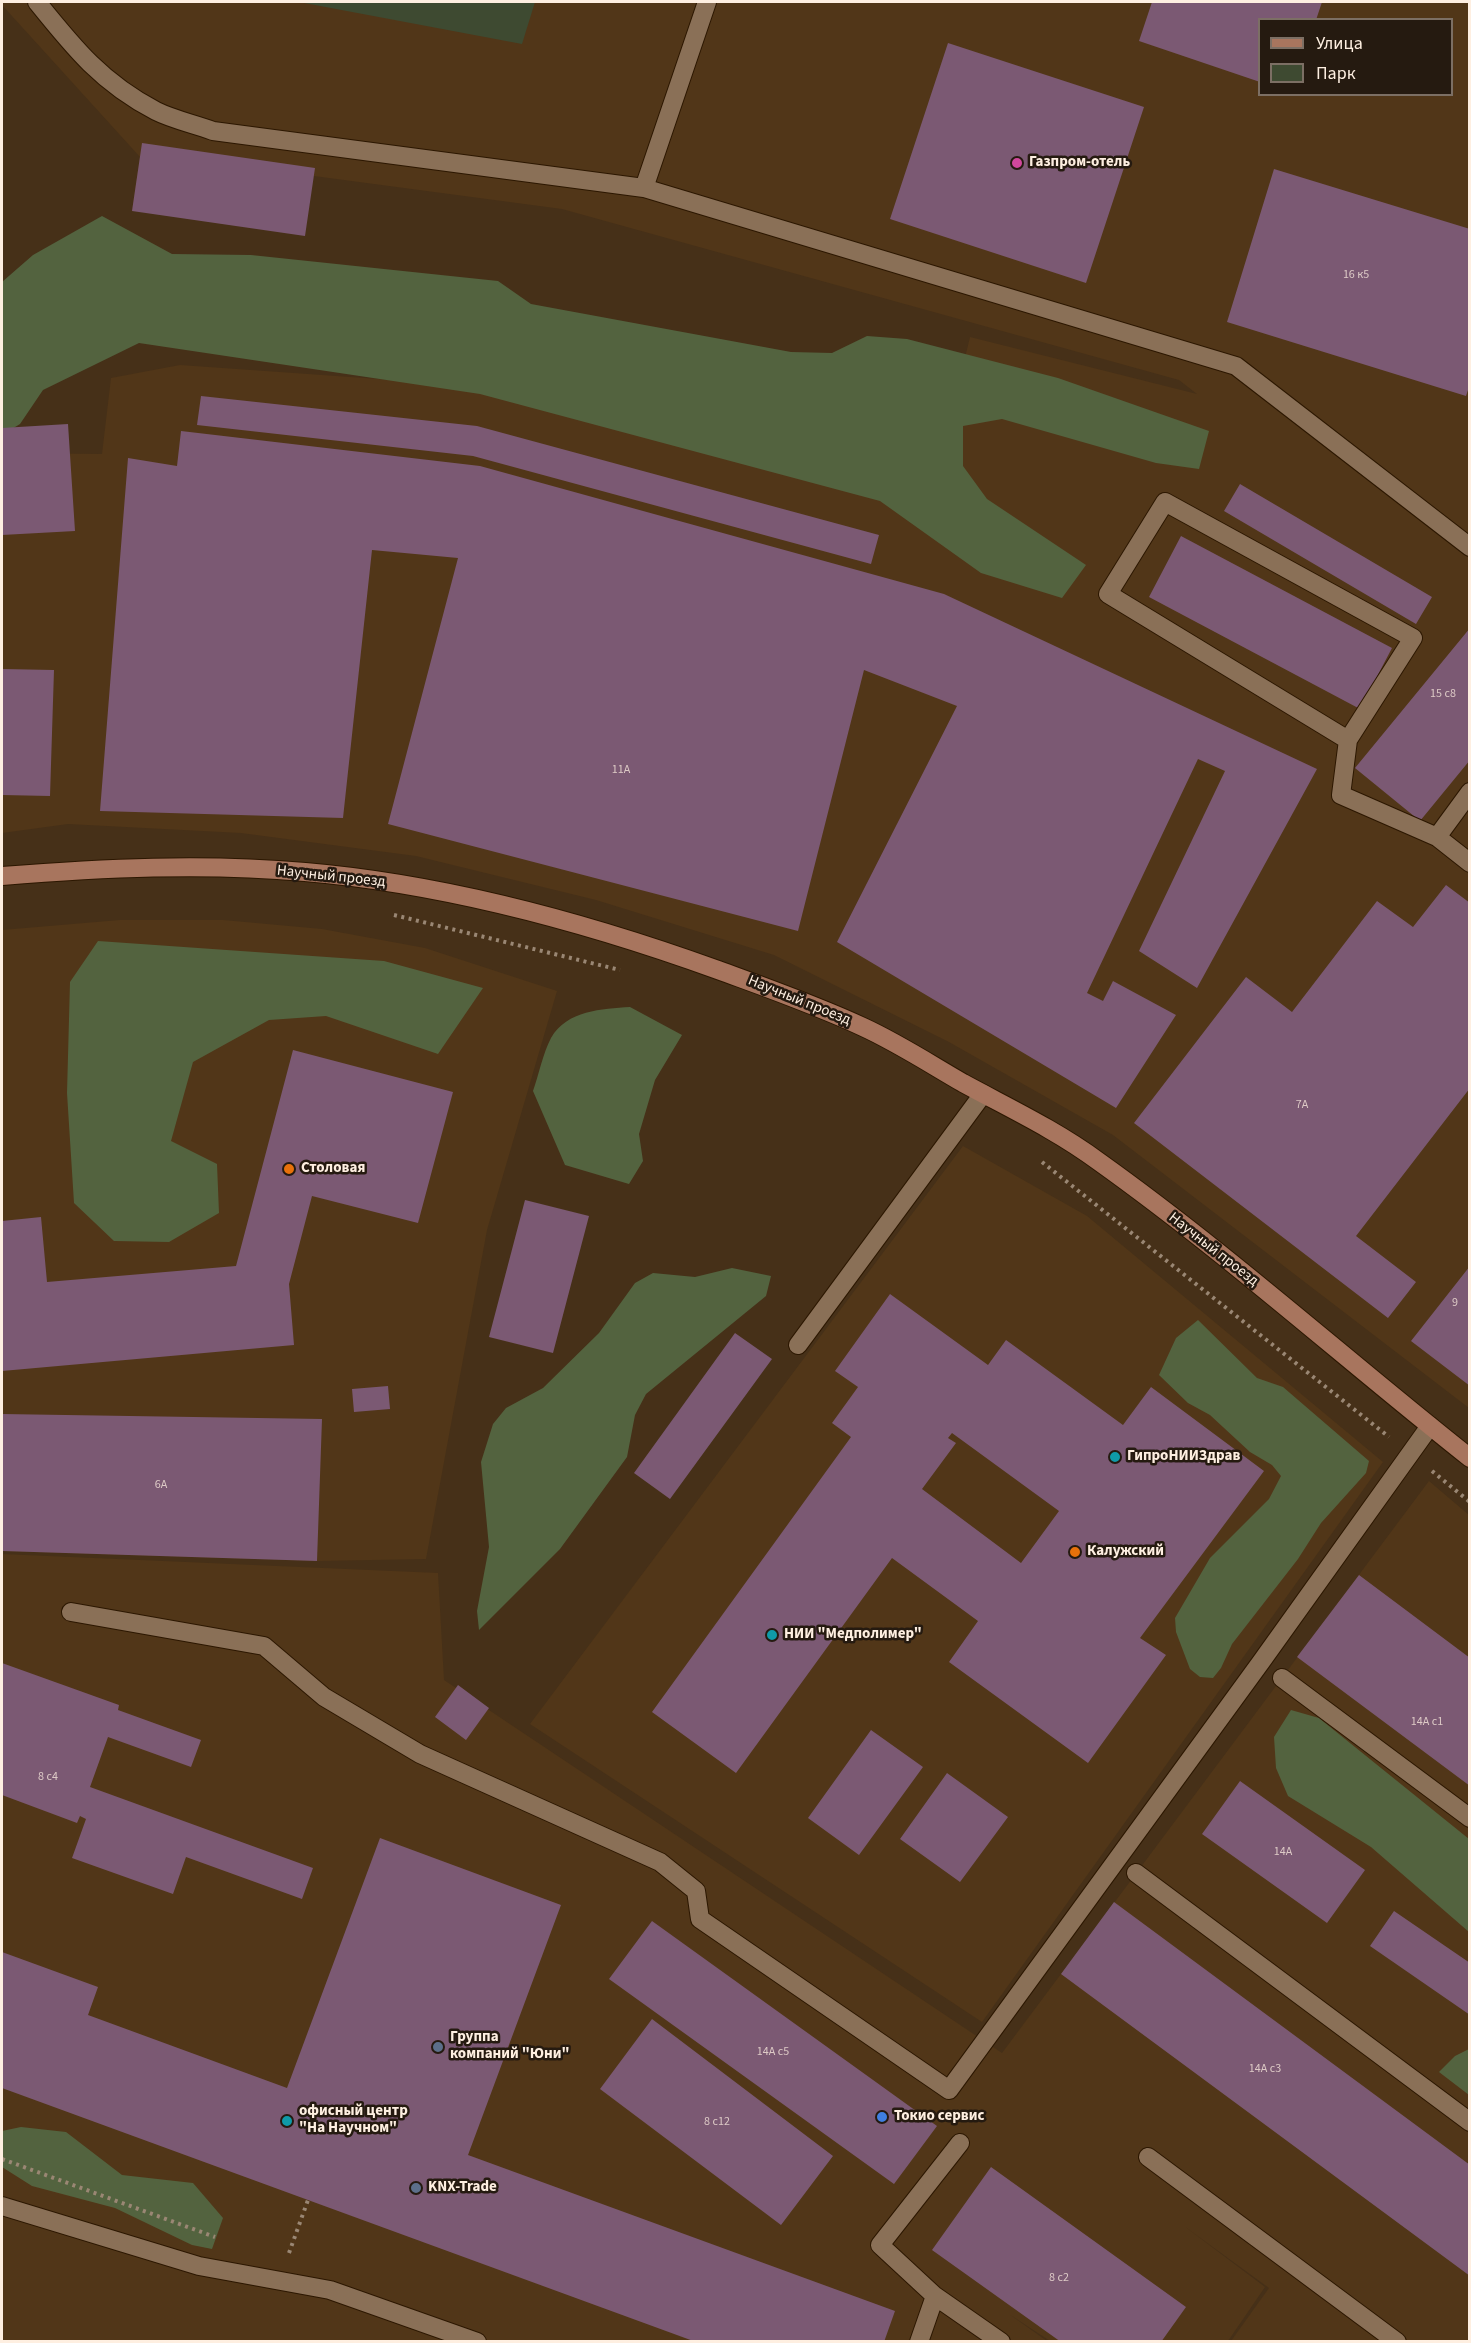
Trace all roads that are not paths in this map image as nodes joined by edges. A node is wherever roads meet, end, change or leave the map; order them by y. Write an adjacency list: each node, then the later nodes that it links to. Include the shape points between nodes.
1 (38, 2): 3 (lane, via 72,46 113,85 158,112 213,131)
2 (707, 2): 3 (lane)
3 (644, 188): 4 (lane, via 1236,366)
4 (1470, 547)
5 (1348, 740): 5 (lane, via 1108,594 1165,502 1413,638); 7 (lane, via 1341,795)
6 (1470, 792): 7 (lane)
7 (1437, 837): 8 (lane)
8 (1470, 863)
9 (2, 876): 10 (street, Научный проезд, via 85,869 193,867 305,872 516,907 647,944 794,998 865,1028)
10 (983, 1094): 11 (lane); 12 (street, Научный проезд, via 1036,1121 1096,1159)
11 (798, 1345)
12 (1430, 1426): 13 (street, Научный проезд); 14 (lane, via 949,2090 700,1919 696,1891 660,1862 420,1754 324,1697 264,1647)
13 (1470, 1458)
14 (71, 1612)
15 (1282, 1678): 16 (lane)
16 (1470, 1818)
17 (1136, 1873): 18 (lane)
18 (1470, 2122)
19 (960, 2143): 22 (lane, via 880,2245)
20 (1148, 2157): 26 (lane)
21 (2, 2206): 23 (lane, via 199,2266 330,2290)
22 (935, 2296): 24 (lane); 25 (lane)
23 (477, 2342)
24 (919, 2342)
25 (1001, 2342)
26 (1397, 2342)

